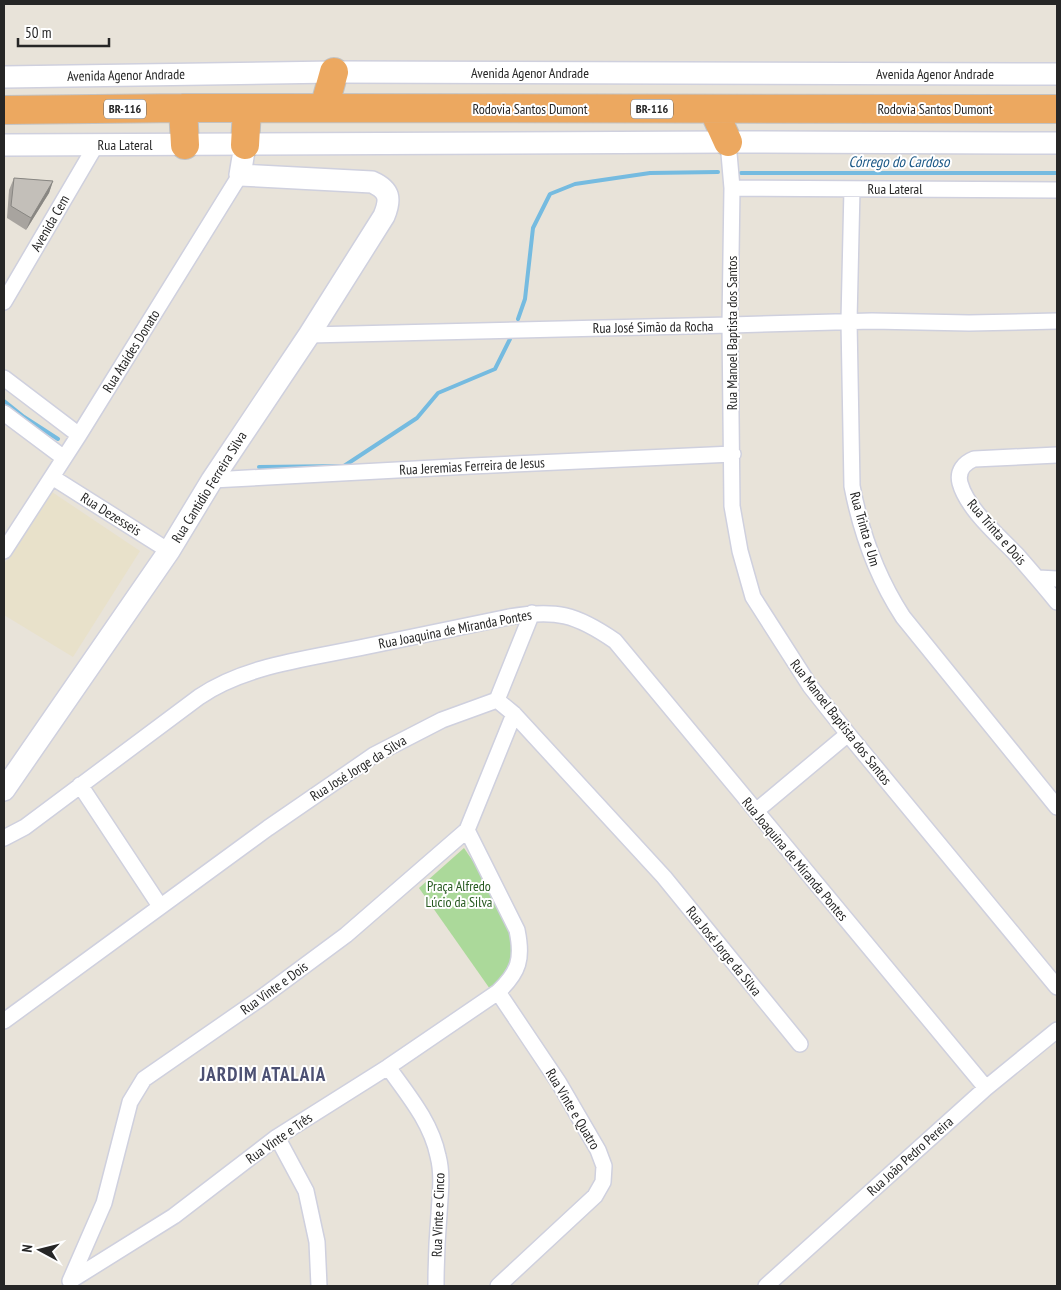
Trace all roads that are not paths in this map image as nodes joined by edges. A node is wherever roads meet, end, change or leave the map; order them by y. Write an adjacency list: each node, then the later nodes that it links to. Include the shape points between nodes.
1 (334, 72): 2 (street, Avenida Agenor Andrade); 3 (street, Avenida Agenor Andrade); 5 (highway)
2 (1057, 74)
3 (4, 77)
4 (184, 108): 6 (highway, Rodovia Santos Dumont / BR-116); 9 (highway, Rodovia Santos Dumont / BR-116); 14 (highway)
5 (324, 108): 6 (highway, Rodovia Santos Dumont / BR-116); 7 (highway, Rodovia Santos Dumont / BR-116)
6 (247, 109): 15 (highway)
7 (712, 109): 8 (highway, Rodovia Santos Dumont / BR-116); 10 (highway)
8 (1057, 109)
9 (4, 110)
10 (728, 142): 11 (street); 15 (street); 17 (street, Rua Manoel Baptista dos Santos)
11 (1057, 143)
12 (4, 145): 13 (street, Rua Lateral)
13 (96, 145): 14 (street, Rua Lateral); 20 (street, Avenida Cem)
14 (185, 145): 15 (street, Rua Lateral)
15 (245, 145): 16 (street, Rua Ataídes Donato)
16 (240, 175): 24 (street, Rua Cantidio Ferreira Silva, via 372,182 382,186 388,194 384,216); 27 (street, Rua Ataídes Donato)
17 (732, 188): 18 (street, Rua Lateral); 23 (street, Rua Manoel Baptista dos Santos)
18 (852, 189): 19 (street, Rua Lateral); 21 (street, Rua Trinta e Um)
19 (1057, 190)
20 (4, 302)
21 (849, 321): 22 (street, Rua José Simão da Rocha); 23 (street, Rua José Simão da Rocha); 44 (street, Rua Trinta e Um, via 852,486 880,578 903,618)
22 (1057, 321)
23 (730, 326): 24 (street, Rua José Simão da Rocha); 28 (street, Rua Manoel Baptista dos Santos)
24 (309, 335): 32 (street, Rua Cantidio Ferreira Silva)
25 (4, 378): 27 (street)
26 (4, 413): 30 (street)
27 (79, 434): 30 (street, Rua Ataídes Donato)
28 (733, 454): 32 (street, Rua Jeremias Ferreira de Jesus); 41 (street, Rua Manoel Baptista dos Santos, via 735,529 753,596 810,686)
29 (1057, 455): 35 (street, Rua Trinta e Dois, via 974,459 966,462 961,471 960,480 969,503)
30 (64, 458): 31 (street, Rua Ataídes Donato)
31 (52, 477): 33 (street, Rua Ataídes Donato); 34 (street, Rua Dezesseis)
32 (212, 480): 34 (street, Rua Cantidio Ferreira Silva)
33 (4, 551)
34 (169, 551): 42 (street, Rua Cantidio Ferreira Silva)
35 (1038, 578): 36 (street); 37 (street, Rua Trinta e Dois)
36 (1057, 579)
37 (1057, 602)
38 (532, 613): 39 (street); 43 (street, Rua Joaquina de Miranda Pontes, via 304,659 239,676 213,687); 45 (street, Rua Joaquina de Miranda Pontes, via 572,617 615,641)
39 (497, 700): 40 (street, Rua José Jorge da Silva); 48 (street, Rua José Jorge da Silva, via 442,720 374,755)
40 (514, 714): 46 (street, Rua Vinte e Dois); 53 (street, Rua José Jorge da Silva, via 664,877)
41 (848, 734): 45 (street); 49 (street, Rua Manoel Baptista dos Santos)
42 (5, 785)
43 (80, 785): 47 (street, Rua Joaquina de Miranda Pontes, via 25,827); 48 (street)
44 (1057, 807)
45 (756, 811): 55 (street, Rua Joaquina de Miranda Pontes)
46 (467, 830): 50 (street, via 517,930 519,962 509,981); 57 (street, Rua Vinte e Dois, via 346,935 144,1079 130,1102 104,1203)
47 (4, 838)
48 (160, 906): 51 (street, Rua José Jorge da Silva)
49 (1057, 987)
50 (498, 992): 54 (street, Rua Vinte e Três); 60 (street, Rua Vinte e Quatro, via 559,1083 604,1166 603,1182 595,1196)
51 (4, 1022)
52 (1057, 1030): 55 (street, Rua João Pedro Pereira)
53 (800, 1044)
54 (388, 1067): 56 (street, Rua Vinte e Três); 59 (street, Rua Vinte e Cinco, via 416,1105 439,1157 441,1184)
55 (986, 1088): 61 (street, Rua João Pedro Pereira)
56 (278, 1137): 57 (street, Rua Vinte e Três, via 174,1216); 58 (street, via 306,1191 317,1242)
57 (67, 1284)
58 (319, 1286)
59 (436, 1286)
60 (498, 1286)
61 (766, 1286)

